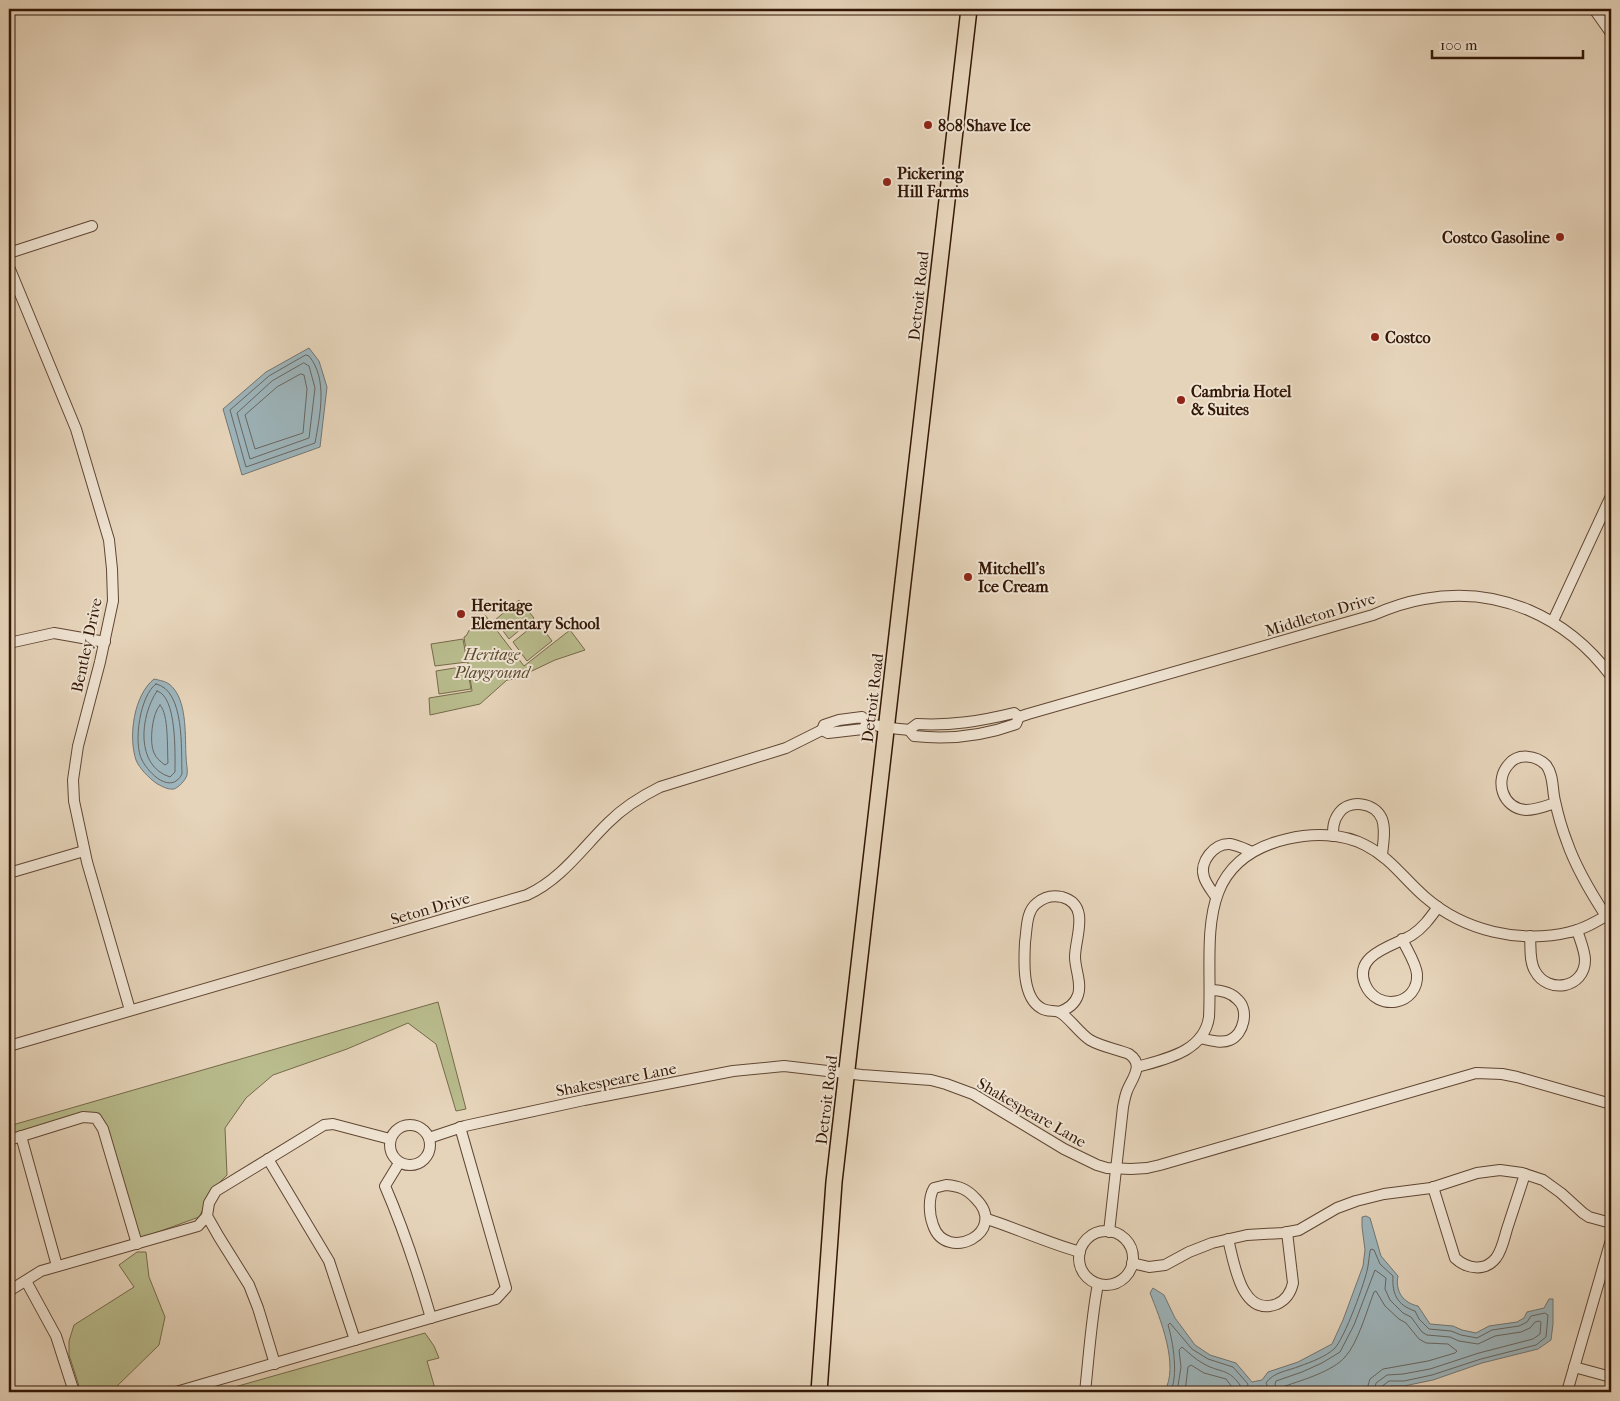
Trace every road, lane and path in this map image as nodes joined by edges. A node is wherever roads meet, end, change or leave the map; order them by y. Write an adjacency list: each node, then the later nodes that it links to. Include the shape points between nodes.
1 (969, 9): 12 (main road, Detroit Road)
2 (1594, 9): 3 (street)
3 (1611, 33)
4 (92, 226): 5 (street)
5 (9, 253)
6 (9, 267): 9 (street, Bentley Drive, via 76,430 108,533 113,587)
7 (1611, 496): 8 (street)
8 (1553, 621): 11 (street, Middleton Drive, via 1583,643); 12 (street, Middleton Drive, via 1495,600 1458,596 1425,598 1019,717 1014,713 965,724 917,724 909,730)
9 (105, 642): 10 (street, via 54,633); 15 (street, Bentley Drive, via 78,746 73,780)
10 (9, 643)
11 (1611, 676)
12 (886, 728): 26 (street, Seton Drive, via 862,717 839,720 824,725 822,730 786,748 660,786 611,820 555,878 527,895); 31 (main road, Detroit Road)
13 (1556, 803): 13 (street, via 1546,765 1529,757 1516,758 1505,769 1500,784 1509,802 1527,810); 21 (street, via 1572,853 1598,903)
14 (1333, 836): 16 (street, via 1294,837); 17 (street, via 1364,844); 17 (street, via 1334,822 1340,811 1352,805 1364,805 1381,817 1384,830)
15 (84, 851): 18 (street); 26 (street, Bentley Drive)
16 (1252, 852): 19 (street, via 1231,871); 19 (street, via 1228,844 1210,852 1203,876)
17 (1382, 855): 20 (street)
18 (9, 873)
19 (1216, 897): 25 (street, via 1210,930)
20 (1438, 907): 23 (street, via 1455,918 1496,933); 24 (street, via 1425,924)
21 (1609, 914): 22 (street)
22 (1577, 930): 23 (street); 23 (street, via 1584,968 1576,979 1560,986 1552,986 1534,970)
23 (1530, 936)
24 (1402, 939): 24 (street, via 1370,957 1366,965 1363,979 1366,986 1370,994 1382,1001 1402,1000 1413,990 1416,982 1416,972)
25 (1210, 990): 28 (street, via 1208,1026); 28 (street, via 1228,993 1240,1001 1244,1021 1230,1040 1221,1042)
26 (130, 1010): 29 (street, Seton Drive)
27 (1059, 1012): 27 (street, via 1040,1008 1028,996 1025,949 1032,908 1055,896 1072,904 1080,924 1075,958 1078,994 1071,1006); 30 (street, via 1091,1040 1133,1057)
28 (1200, 1038): 30 (street, via 1182,1053)
29 (9, 1046)
30 (1137, 1067): 40 (street, via 1123,1107)
31 (847, 1073): 33 (street, Shakespeare Lane, via 784,1066 733,1070); 40 (street, Shakespeare Lane, via 931,1080 956,1086 1077,1156 1097,1165); 64 (main road, Detroit Road, via 834,1182)
32 (1611, 1104): 40 (street, Shakespeare Lane, via 1517,1077 1476,1074 1160,1165)
33 (460, 1127): 35 (street, Shakespeare Lane); 57 (street, via 506,1288 496,1299)
34 (20, 1136): 36 (street); 50 (street, via 83,1117 96,1118 103,1129); 53 (street)
35 (429, 1138): 37 (street, via 419,1127 408,1125 398,1128); 39 (street, via 429,1152 424,1160 410,1166)
36 (9, 1140)
37 (390, 1140): 38 (street, via 333,1124 324,1125); 39 (street, via 391,1153)
38 (268, 1159): 43 (street, via 216,1191 209,1203); 58 (street, via 329,1261)
39 (399, 1163): 57 (street, via 385,1186 402,1226)
40 (1116, 1168): 46 (street)
41 (1525, 1174): 42 (street, via 1489,1171); 42 (street, via 1500,1250 1492,1262 1483,1267 1474,1268 1455,1258); 45 (street, via 1549,1183 1589,1217)
42 (1433, 1187): 47 (street, via 1350,1203 1299,1230)
43 (208, 1216): 50 (street, via 198,1226); 59 (street, via 248,1285)
44 (987, 1219): 44 (street, via 978,1200 960,1186 934,1188 931,1220 942,1240 956,1244 973,1239); 51 (street)
45 (1611, 1223)
46 (1109, 1232): 51 (street, via 1093,1234); 52 (street, via 1120,1235 1129,1245)
47 (1287, 1232): 48 (street); 48 (street, via 1291,1289 1283,1301 1268,1305 1252,1302 1246,1295)
48 (1228, 1239): 52 (street, via 1200,1247 1165,1265 1149,1267)
49 (1611, 1240): 60 (street)
50 (137, 1244): 53 (street)
51 (1080, 1252): 55 (street, via 1082,1270)
52 (1132, 1263): 55 (street, via 1122,1280)
53 (57, 1266): 54 (street, via 40,1271)
54 (26, 1281): 56 (street); 62 (street, via 56,1336)
55 (1098, 1284): 65 (street, via 1090,1324)
56 (9, 1291)
57 (431, 1318): 58 (street)
58 (355, 1340): 59 (street)
59 (275, 1364): 63 (street)
60 (1574, 1367): 61 (street); 66 (street)
61 (1611, 1377)
62 (74, 1392)
63 (176, 1392)
64 (819, 1392)
65 (1086, 1392)
66 (1567, 1392)

